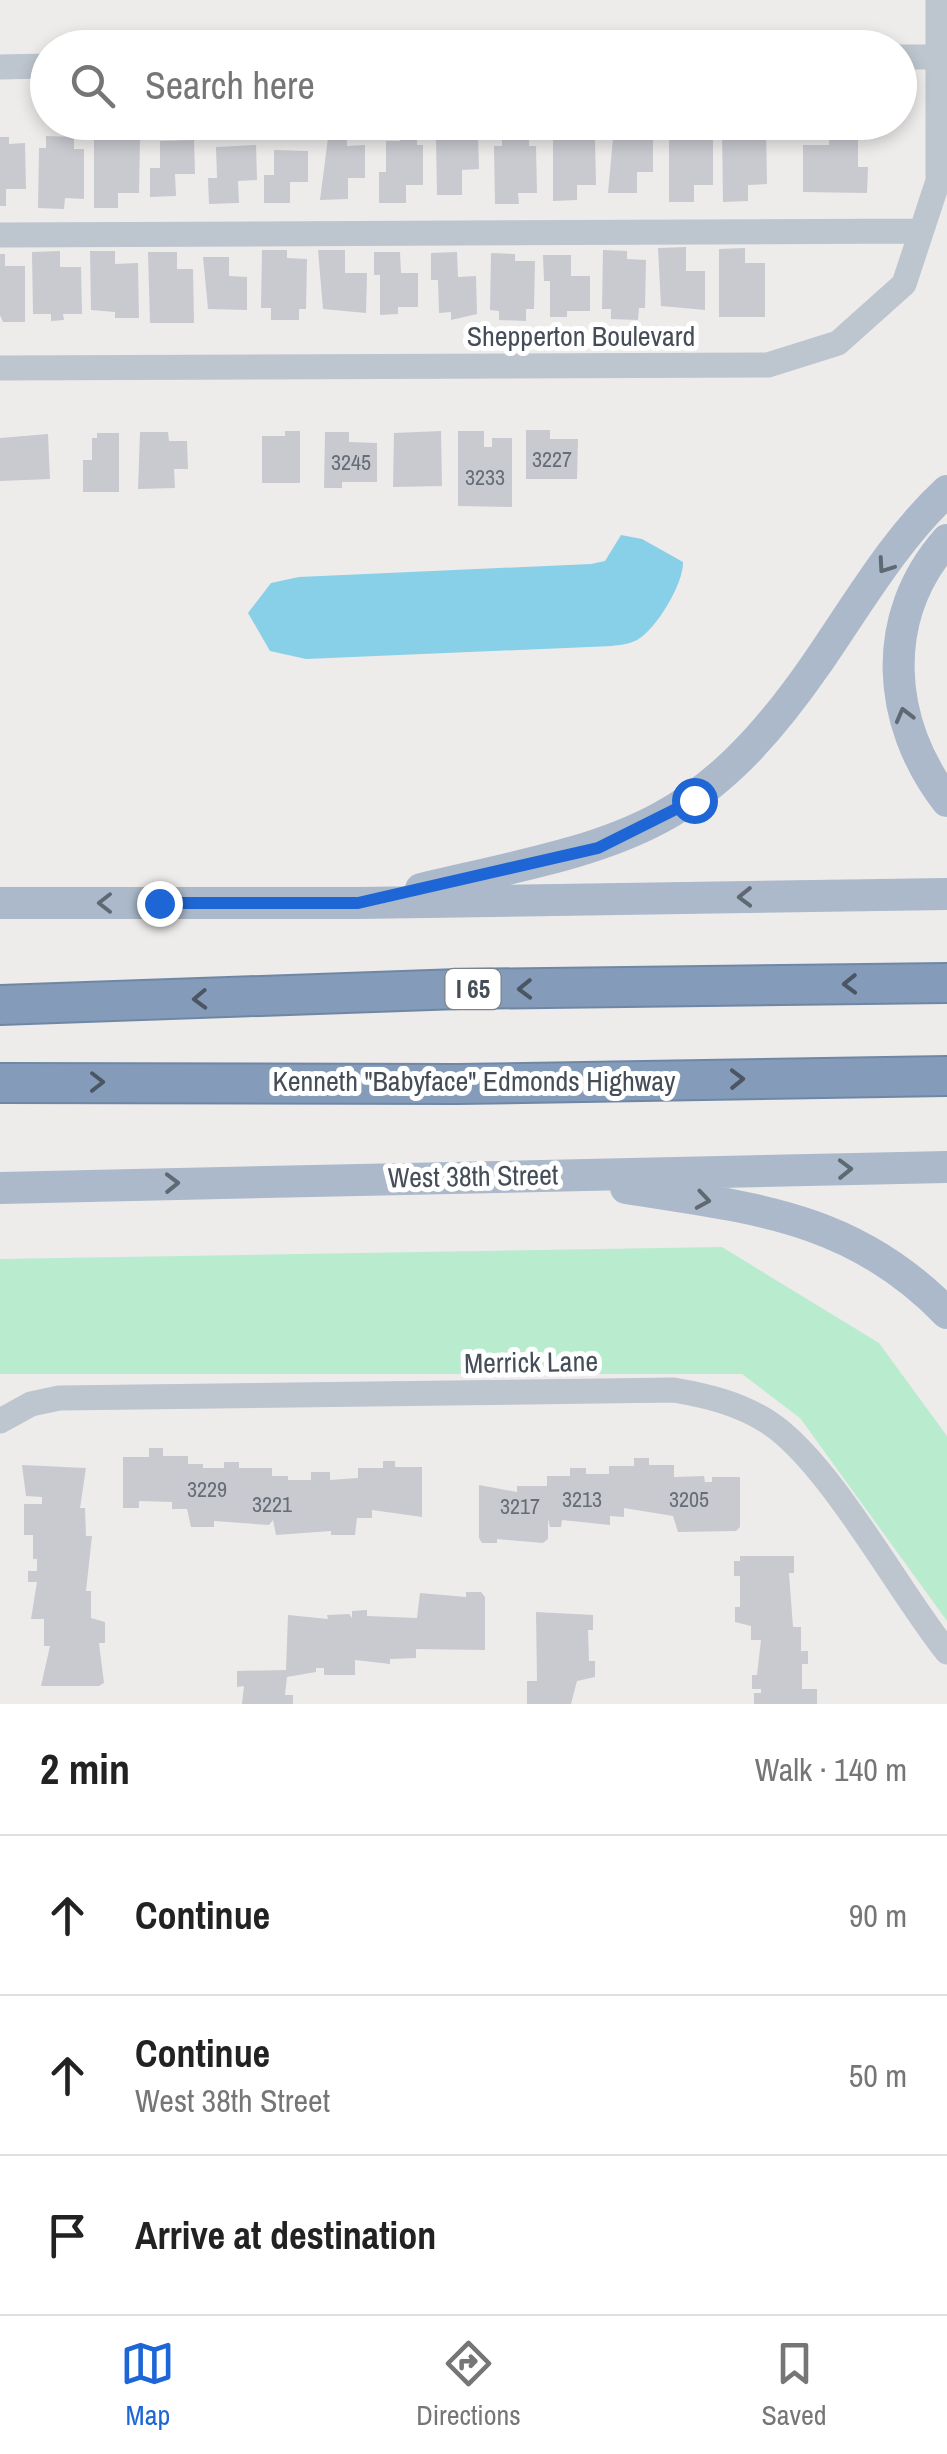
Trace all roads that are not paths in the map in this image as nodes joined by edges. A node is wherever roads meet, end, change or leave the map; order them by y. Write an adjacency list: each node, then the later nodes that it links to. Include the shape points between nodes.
1 (938, 0): 3 (street, Shepperton Boulevard)
2 (917, 57): 3 (street)
3 (943, 57): 6 (street, Shepperton Boulevard, via 938,181)
4 (0, 66): 5 (street)
5 (30, 66)
6 (921, 231): 7 (street); 8 (street, Shepperton Boulevard, via 904,284 838,343 768,365)
7 (0, 236)
8 (0, 368)
9 (947, 491): 14 (main road, one-way to 14, via 910,530 756,745 694,800 598,848)
10 (947, 540): 11 (main road, one-way to 10, via 912,745 898,683 910,598)
11 (947, 801)
12 (947, 894): 14 (main road, one-way to 14)
13 (0, 903): 14 (main road, one-way to 13)
14 (358, 903)
15 (947, 983): 16 (highway, I 65, one-way to 16)
16 (0, 1006)
17 (947, 1076): 18 (highway, Kenneth "Babyface" Edmonds Highway, one-way to 17)
18 (0, 1083)
19 (947, 1168): 20 (main road, West 38th Street, one-way to 19)
20 (538, 1174): 21 (main road, West 38th Street, one-way to 20); 22 (main road, one-way to 22, via 811,1222 886,1260)
21 (0, 1188)
22 (947, 1314)
23 (0, 1421): 24 (street, Merrick Lane, via 59,1398 674,1390 712,1396 769,1422 806,1456)
24 (947, 1652)

